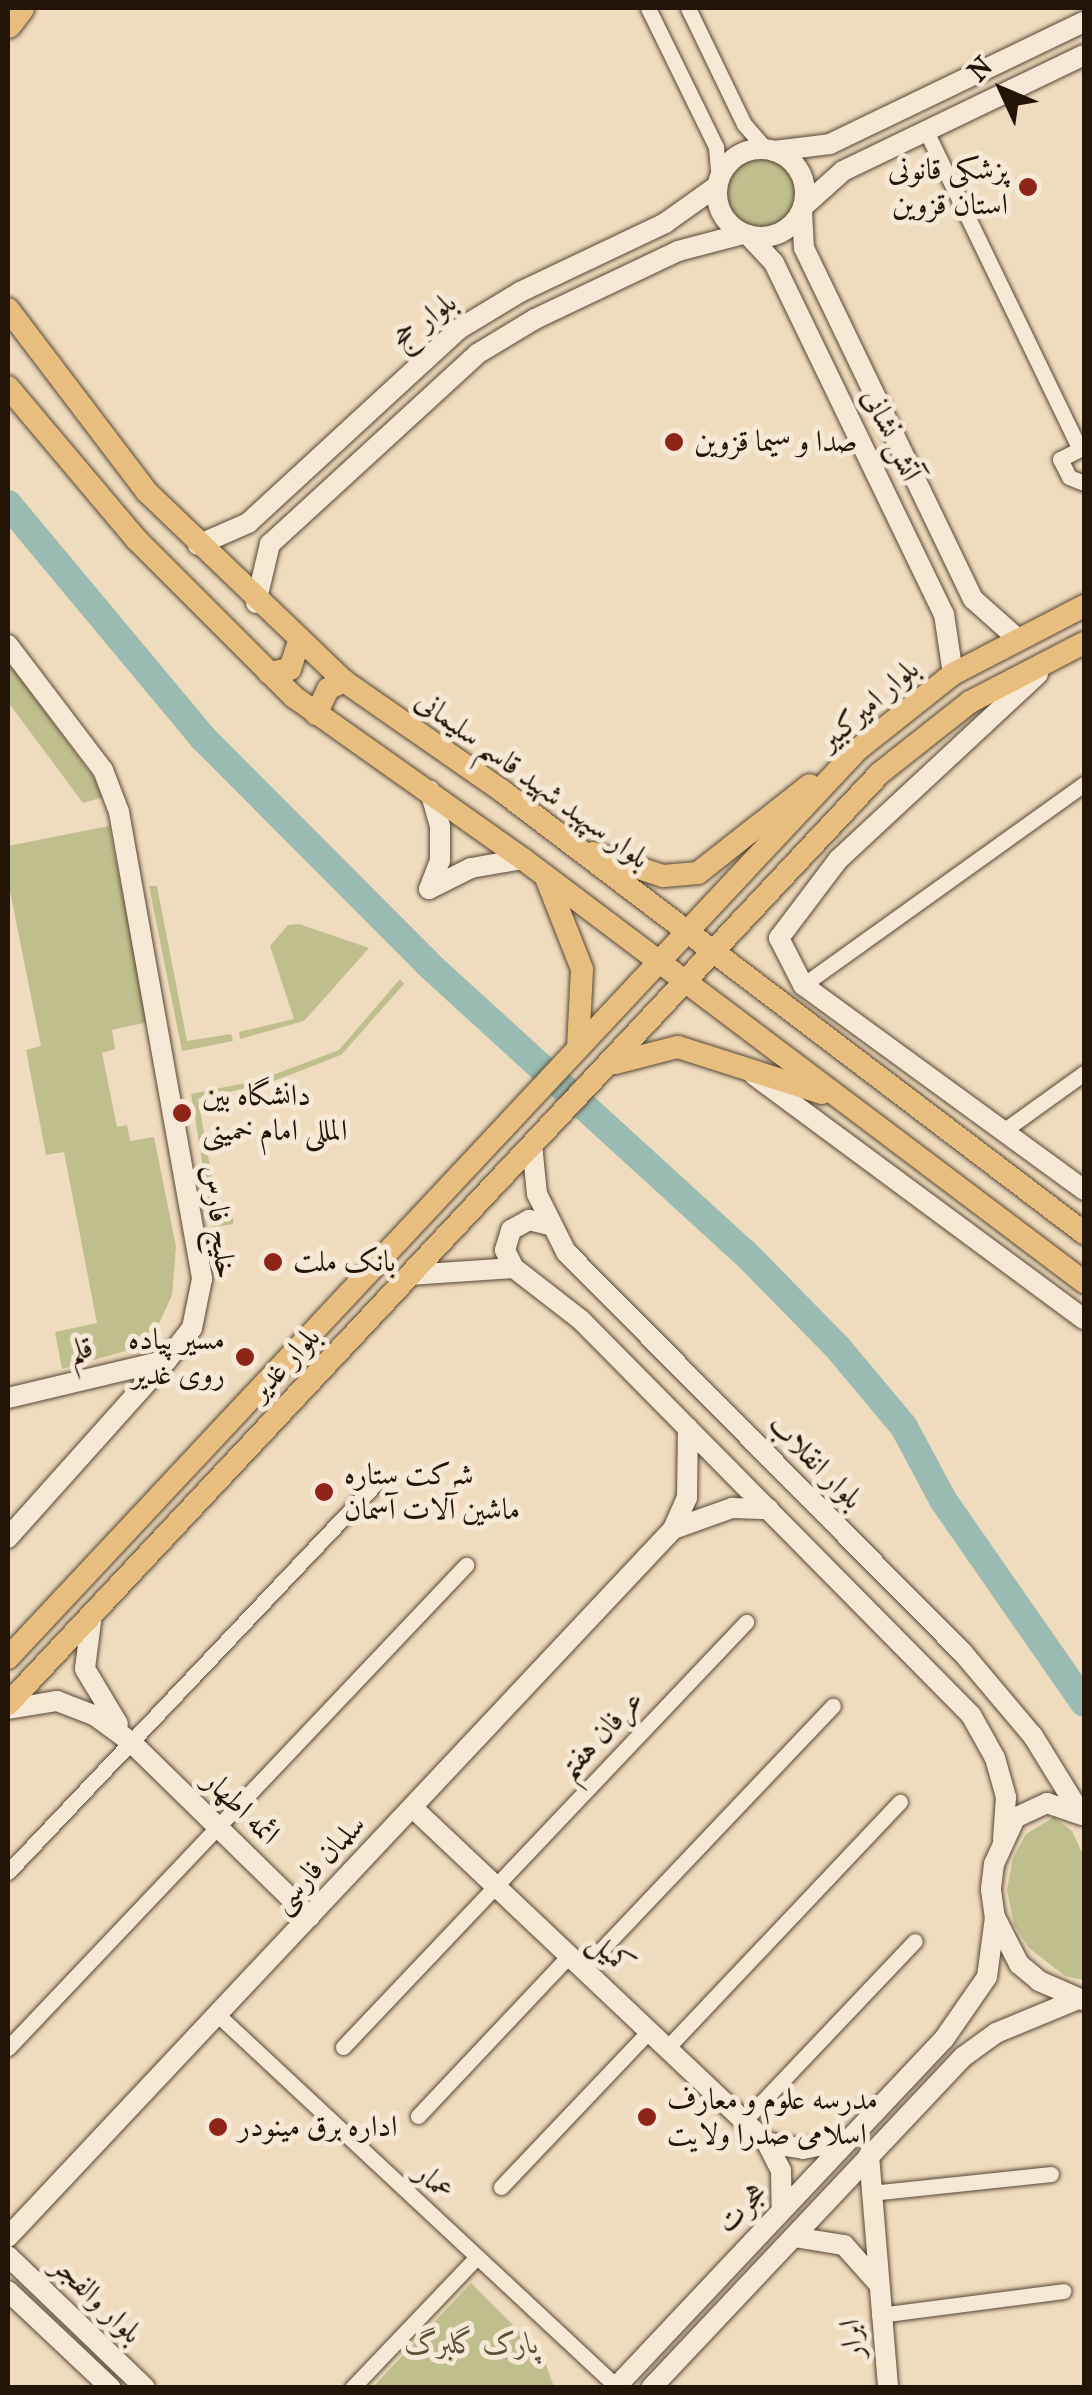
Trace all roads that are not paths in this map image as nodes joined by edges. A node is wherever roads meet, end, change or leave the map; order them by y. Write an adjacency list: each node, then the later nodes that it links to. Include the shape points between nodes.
1 (20, 8): 5 (highway)
2 (648, 8): 9 (street, via 716,147)
3 (688, 8): 8 (street, via 744,124)
4 (1084, 22): 8 (main road, via 830,144)
5 (8, 24)
6 (1084, 55): 7 (main road)
7 (926, 131): 10 (main road, via 843,170); 14 (street)
8 (770, 150): 9 (main road, via 736,156); 10 (main road, via 800,172)
9 (718, 184): 11 (main road, via 722,214); 18 (main road, بلوار حج, via 665,223 459,329)
10 (803, 209): 11 (main road, via 779,234); 16 (main road, آتش نشانی, via 804,248)
11 (746, 234): 17 (main road, آتش نشانی, via 774,263); 20 (main road, بلوار حج, via 678,251 534,319 477,354)
12 (8, 309): 19 (main road, بلوار سپهبد شهید قاسم سلیمانی, via 80,412)
13 (8, 387): 28 (main road, via 136,540)
14 (1082, 448): 15 (street, via 1060,459 1068,476)
15 (1084, 483)
16 (923, 494): 17 (main road); 23 (main road, آتش نشانی, via 974,599)
17 (893, 509): 29 (main road, آتش نشانی, via 944,614)
18 (248, 523): 19 (main road, بلوار حج); 20 (main road, via 247,550)
19 (198, 544): 21 (main road, بلوار سپهبد شهید قاسم سلیمانی)
20 (270, 544): 21 (main road)
21 (256, 603): 24 (main road, بلوار سپهبد شهید قاسم سلیمانی)
22 (1084, 606): 23 (main road, بلوار امیرکبیر)
23 (1018, 638): 29 (main road, بلوار امیرکبیر)
24 (299, 642): 28 (main road, via 290,669); 30 (main road, بلوار سپهبد شهید قاسم سلیمانی)
25 (1084, 643): 27 (main road, بلوار امیرکبیر)
26 (8, 645): 61 (main road, خلیج فارس, via 103,770 119,812 202,1280 192,1328)
27 (1060, 654): 39 (main road, بلوار امیرکبیر, via 922,735); 43 (main road, بلوار امیرکبیر, via 838,860 779,938)
28 (269, 672): 31 (main road)
29 (953, 674): 32 (main road, بلوار امیرکبیر)
30 (344, 681): 31 (main road, via 328,689); 35 (main road, بلوار سپهبد شهید قاسم سلیمانی)
31 (316, 714): 34 (main road)
32 (857, 750): 35 (main road, via 698,873 662,876); 38 (main road, بلوار امیرکبیر)
33 (1084, 784): 43 (street)
34 (430, 790): 36 (main road); 36 (main road, via 440,843 429,889 471,868)
35 (571, 845): 40 (main road, بلوار سپهبد شهید قاسم سلیمانی)
36 (523, 859): 37 (main road)
37 (544, 874): 42 (main road); 47 (main road, via 582,969)
38 (724, 891): 39 (main road, via 713,908 717,922 729,928); 40 (main road, بلوار امیرکبیر)
39 (751, 913): 41 (main road, بلوار امیرکبیر)
40 (687, 932): 41 (main road, بلوار سپهبد شهید قاسم سلیمانی); 42 (main road, بلوار امیرکبیر)
41 (713, 953): 44 (main road, بلوار امیرکبیر); 56 (main road, بلوار سپهبد شهید قاسم سلیمانی)
42 (660, 960): 44 (main road); 45 (main road, بلوار غدیر)
43 (796, 977): 52 (main road)
44 (687, 981): 46 (main road, بلوار غدیر); 51 (main road)
45 (623, 1001): 46 (main road, via 640,999 650,1011); 47 (main road, بلوار غدیر)
46 (648, 1023): 48 (main road, بلوار غدیر)
47 (577, 1049): 71 (main road, بلوار غدیر)
48 (604, 1068): 50 (main road, via 678,1046); 53 (main road, بلوار غدیر)
49 (1084, 1073): 52 (street)
50 (754, 1075): 51 (main road); 60 (main road)
51 (834, 1096): 59 (main road)
52 (1006, 1128): 54 (main road)
53 (532, 1144): 55 (main road, بلوار انقلاب, via 537,1194); 58 (main road, بلوار غدیر)
54 (1084, 1190)
55 (550, 1225): 57 (main road, via 529,1220 512,1230 505,1250); 77 (main road, بلوار انقلاب, via 605,1295 963,1653 1033,1736)
56 (1084, 1233)
57 (514, 1268): 58 (main road); 63 (main road, via 580,1320)
58 (409, 1274): 69 (main road, بلوار غدیر)
59 (1084, 1282)
60 (1084, 1319)
61 (167, 1360): 62 (main road, قلم); 67 (main road, خلیج فارس)
62 (8, 1398)
63 (688, 1428): 65 (main road); 66 (main road, سلمان فارسی, via 687,1498)
64 (377, 1482): 74 (street)
65 (770, 1509): 66 (main road, سلمان فارسی, via 732,1508); 79 (main road, via 971,1715 995,1758 1006,1797)
66 (673, 1530): 76 (main road, سلمان فارسی)
67 (8, 1538)
68 (466, 1565): 78 (street)
69 (92, 1614): 73 (main road, بلوار غدیر); 74 (main road, ائمه اطهار, via 85,1670)
70 (746, 1622): 81 (street, عرفان هفتم)
71 (8, 1658)
72 (833, 1706): 85 (street)
73 (8, 1707): 74 (main road, ائمه اطهار, via 57,1701 94,1715)
74 (131, 1742): 78 (main road, ائمه اطهار); 80 (street)
75 (900, 1802): 91 (street)
76 (413, 1808): 81 (main road, کمیل); 83 (main road, سلمان فارسی)
77 (1083, 1816): 79 (main road, via 1059,1804 1035,1805 1015,1818)
78 (218, 1827): 83 (main road, ائمه اطهار); 90 (street)
79 (1003, 1839): 82 (main road, هجرت, via 993,1877)
80 (8, 1872)
81 (496, 1886): 85 (main road, کمیل); 89 (street, عرفان هفتم)
82 (995, 1916): 86 (main road, via 1019,1964); 94 (main road, هجرت, via 987,1978 969,2006)
83 (310, 1917): 87 (main road, سلمان فارسی)
84 (915, 1941): 93 (street)
85 (576, 1962): 88 (main road, کمیل); 92 (street)
86 (1081, 2000): 96 (main road, هجرت, via 996,2033 974,2049)
87 (218, 2015): 101 (main road, سلمان فارسی); 104 (street, عمار)
88 (649, 2031): 91 (main road, کمیل); 98 (street)
89 (343, 2047)
90 (8, 2048)
91 (667, 2048): 93 (main road, کمیل)
92 (418, 2116)
93 (744, 2121): 95 (main road, کمیل)
94 (848, 2140): 95 (main road, via 803,2149); 100 (main road, هجرت)
95 (767, 2143): 100 (main road, via 782,2171)
96 (868, 2155): 99 (main road, ابرار); 102 (main road, هجرت)
97 (1051, 2174): 99 (street)
98 (501, 2187)
99 (871, 2193): 105 (main road, ابرار)
100 (782, 2210): 109 (main road, هجرت)
101 (8, 2237)
102 (794, 2237): 105 (main road, via 844,2245); 113 (main road, هجرت)
103 (8, 2256): 111 (main road, بلوار والفجر)
104 (475, 2259): 109 (street, عمار); 112 (street)
105 (878, 2284): 108 (main road, ابرار)
106 (8, 2291): 110 (main road, بلوار والفجر)
107 (1063, 2291): 108 (street)
108 (880, 2315): 114 (main road, ابرار)
109 (616, 2387)
110 (111, 2388)
111 (145, 2388)
112 (352, 2388)
113 (652, 2388)
114 (888, 2388)

